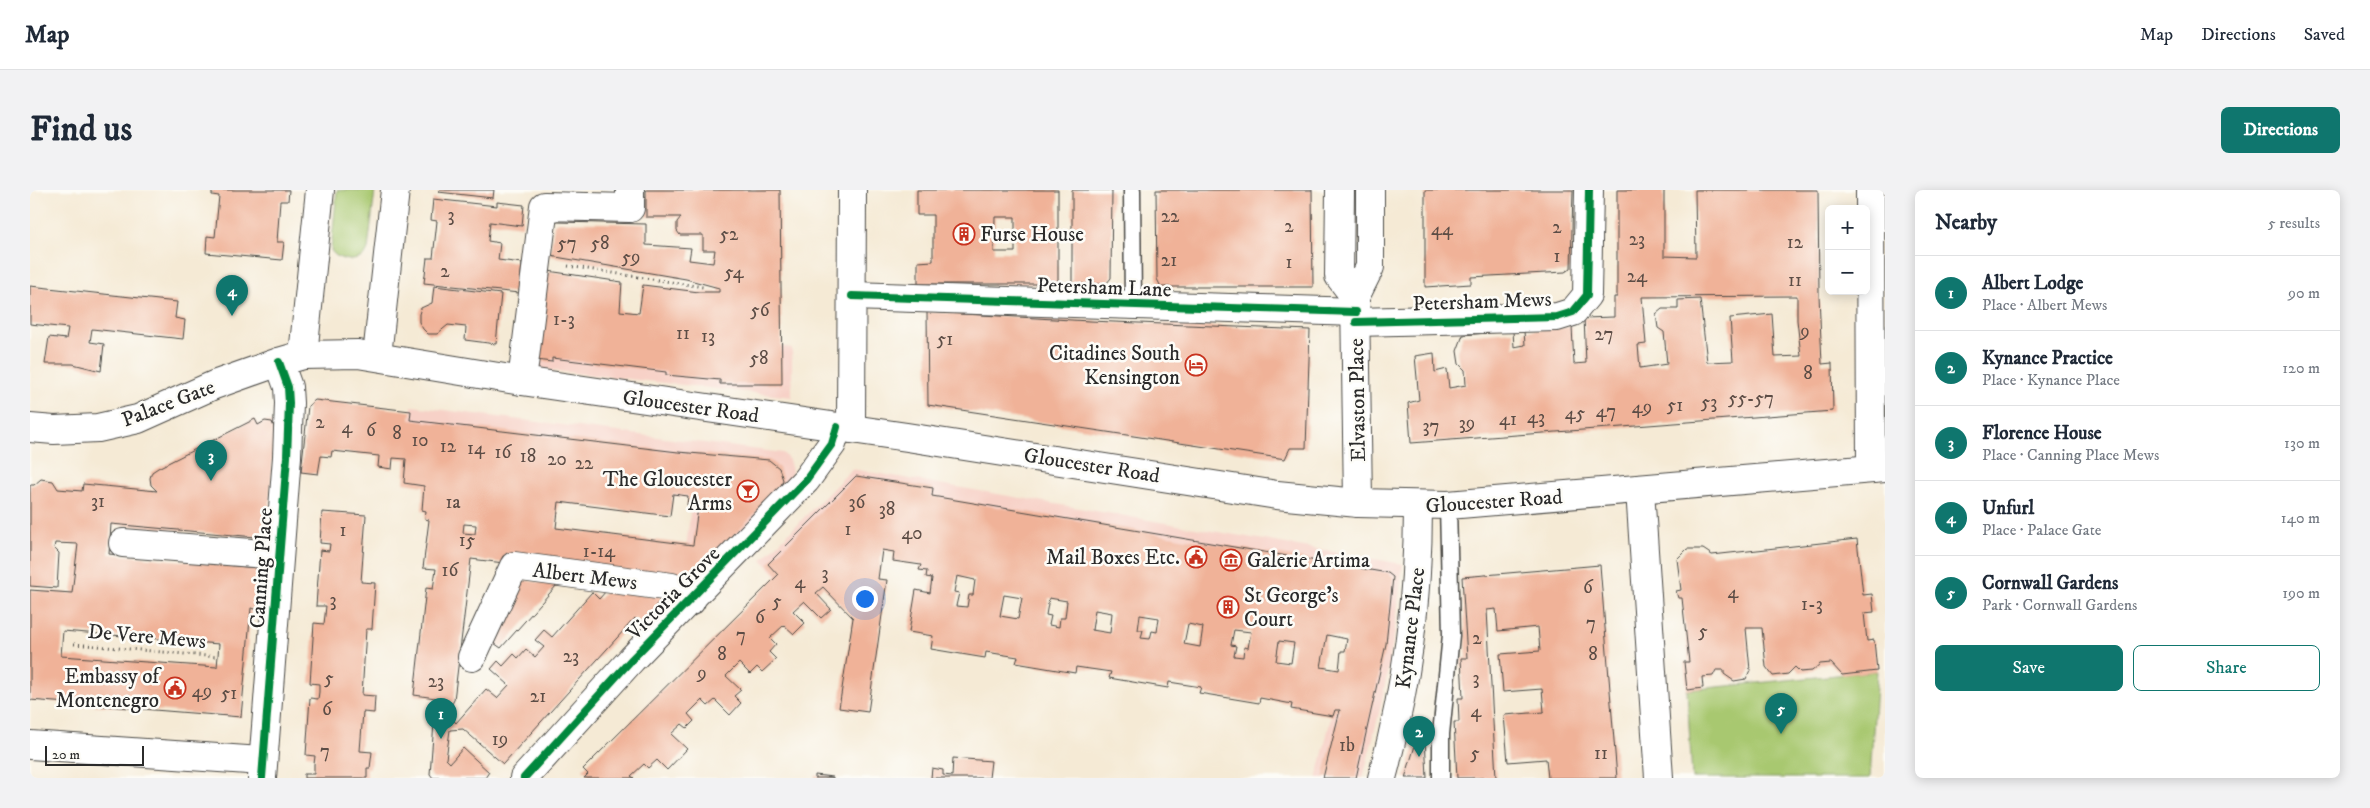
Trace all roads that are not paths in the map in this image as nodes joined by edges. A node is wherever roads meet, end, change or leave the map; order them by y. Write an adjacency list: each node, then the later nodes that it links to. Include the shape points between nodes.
1 (320, 190): 15 (street)
2 (395, 190): 14 (street)
3 (630, 190): 16 (street, via 630,208 544,206)
4 (852, 190): 11 (street)
5 (1132, 190): 12 (lane)
6 (1340, 190): 13 (street, via 1339,276)
7 (1370, 190): 13 (street, Elvaston Place, via 1370,267)
8 (1589, 190): 13 (street, Petersham Mews, via 1587,295 1573,312 1557,317)
9 (1870, 190): 10 (street)
10 (1878, 235): 19 (street)
11 (852, 296): 12 (street, Petersham Lane); 18 (street)
12 (1132, 305): 13 (street, Petersham Lane)
13 (1356, 311): 21 (street, Elvaston Place)
14 (377, 356): 15 (street, Gloucester Road); 16 (street, Gloucester Road)
15 (291, 358): 17 (street, Palace Gate, via 214,385 138,419 98,428); 25 (street, Canning Place)
16 (522, 382): 18 (street, Gloucester Road)
17 (30, 428)
18 (844, 428): 21 (street, Gloucester Road, via 1278,495); 26 (street, Victoria Grove, via 806,480)
19 (1878, 469): 20 (street, Gloucester Road)
20 (1640, 490): 22 (street, Gloucester Road); 33 (street)
21 (1358, 504): 23 (street, Gloucester Road)
22 (1448, 505): 23 (street, Gloucester Road); 32 (lane, via 1450,635 1441,734)
23 (1418, 506): 31 (street, Kynance Place, via 1418,564 1412,638 1398,717)
24 (123, 543): 25 (street)
25 (280, 555): 29 (street, Canning Place)
26 (691, 601): 27 (street, Albert Mews, via 672,587 514,566); 30 (street, Victoria Grove, via 632,659)
27 (472, 657)
28 (30, 745): 29 (street)
29 (262, 770)
30 (524, 778)
31 (1382, 778)
32 (1441, 778)
33 (1659, 778)

